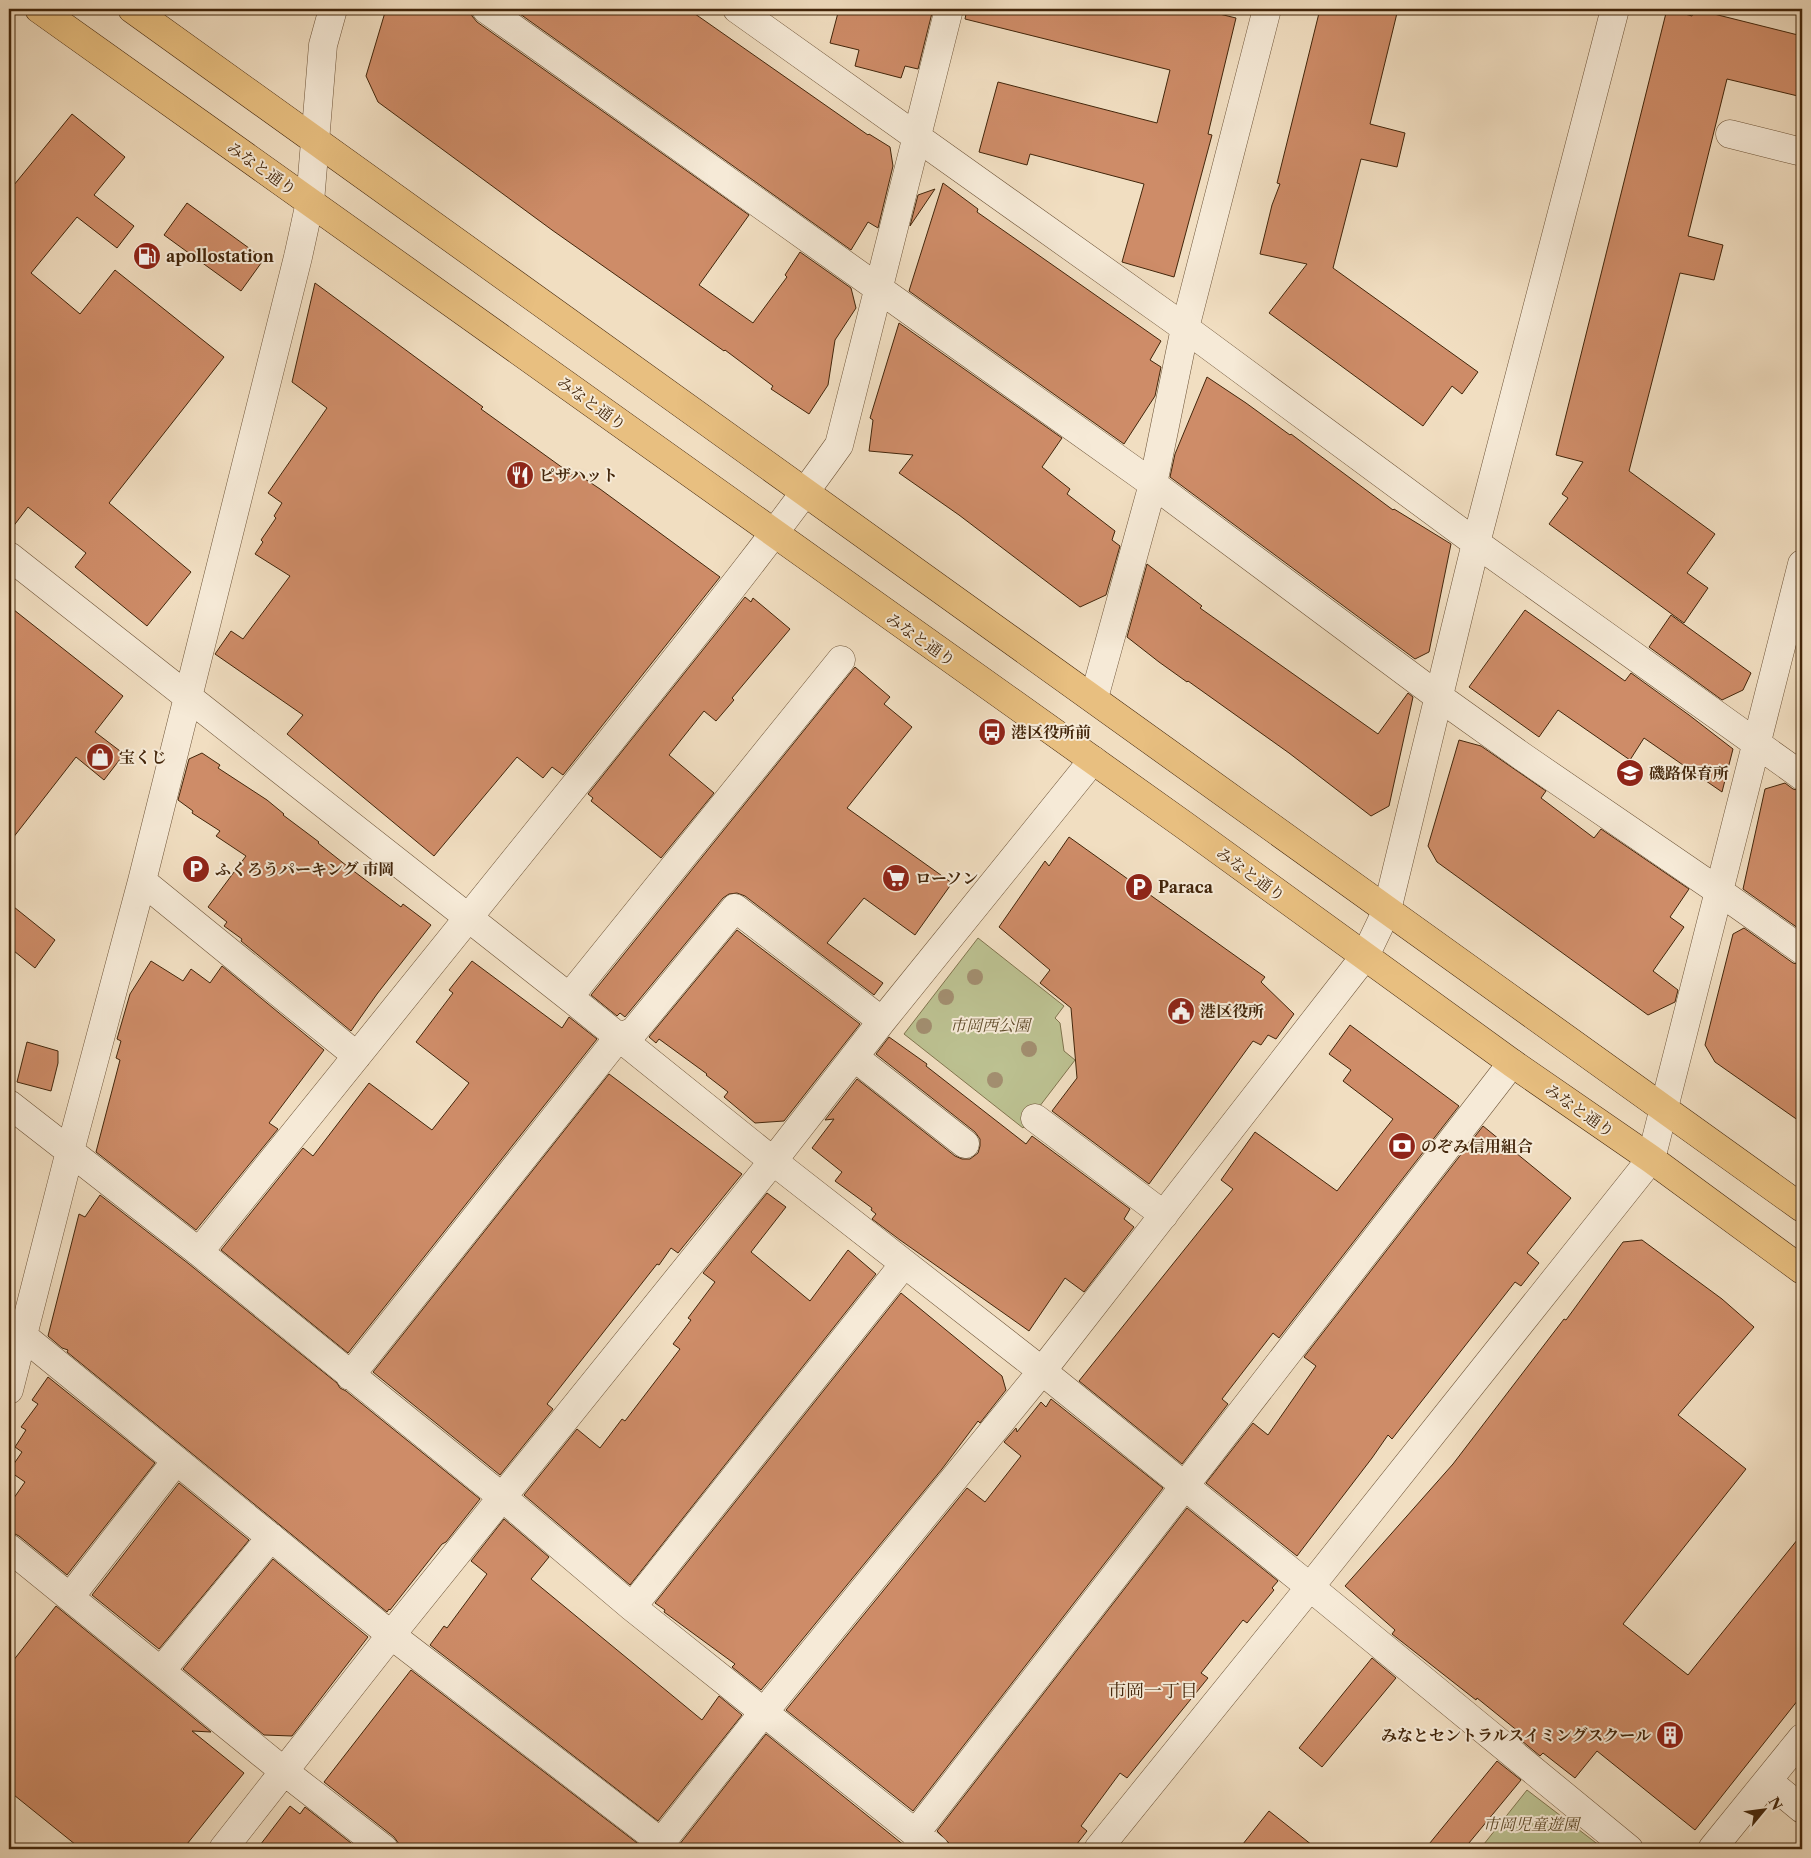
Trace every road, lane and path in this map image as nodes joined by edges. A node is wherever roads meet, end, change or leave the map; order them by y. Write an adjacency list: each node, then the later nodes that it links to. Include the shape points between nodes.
1 (39, 9): 13 (highway, みなと通り)
2 (132, 9): 11 (highway)
3 (333, 9): 11 (street, via 323,45)
4 (486, 9): 14 (street)
5 (737, 9): 10 (street)
6 (949, 9): 10 (street)
7 (1267, 9): 15 (street)
8 (1615, 9): 19 (street)
9 (1730, 134): 12 (street)
10 (917, 138): 14 (street); 15 (street)
11 (315, 140): 13 (street); 17 (highway)
12 (1802, 152)
13 (310, 202): 18 (highway, みなと通り); 24 (street)
14 (878, 290): 16 (street); 17 (street, via 839,445)
15 (1185, 328): 16 (street); 19 (street)
16 (1153, 484): 23 (street); 25 (street)
17 (806, 492): 18 (street); 25 (highway)
18 (774, 533): 27 (highway, みなと通り); 32 (street)
19 (1476, 543): 23 (street); 26 (street)
20 (9, 556): 24 (street)
21 (1802, 564): 26 (street)
22 (841, 660): 35 (street)
23 (1439, 697): 30 (street); 31 (street)
24 (187, 698): 29 (street); 32 (street)
25 (1094, 698): 31 (highway)
26 (1756, 742): 28 (street); 30 (street)
27 (1093, 760): 34 (highway, みなと通り); 36 (street)
28 (1802, 776)
29 (142, 881): 38 (street); 45 (street)
30 (1720, 892): 33 (street); 42 (street)
31 (1387, 910): 34 (street); 42 (highway)
32 (469, 919): 35 (street); 38 (street)
33 (1802, 950)
34 (1365, 956): 40 (highway, みなと通り); 49 (street)
35 (569, 997): 37 (street)
36 (882, 1021): 37 (street, via 735,908 634,1031); 39 (street)
37 (618, 1038): 47 (street); 55 (street)
38 (357, 1056): 50 (street)
39 (854, 1057): 44 (street); 47 (street)
40 (1512, 1063): 46 (highway, みなと通り); 58 (street)
41 (9, 1104): 45 (street)
42 (1664, 1109): 46 (street); 48 (highway)
43 (1035, 1118): 49 (street)
44 (965, 1144)
45 (70, 1151): 50 (street); 53 (street)
46 (1651, 1159): 52 (highway, みなと通り); 62 (street)
47 (773, 1161): 51 (street); 59 (street)
48 (1802, 1208)
49 (1164, 1215): 54 (street)
50 (199, 1252): 55 (street)
51 (904, 1264): 54 (street); 64 (street)
52 (1802, 1270)
53 (23, 1336): 56 (street); 57 (street)
54 (1042, 1371): 58 (street); 67 (street)
55 (350, 1376): 59 (street)
56 (9, 1390)
57 (176, 1461): 60 (street); 63 (street)
58 (1184, 1486): 62 (street); 72 (street)
59 (502, 1498): 64 (street); 65 (street)
60 (271, 1537): 65 (street); 66 (street)
61 (9, 1548): 63 (street)
62 (1310, 1588): 76 (street); 77 (street)
63 (70, 1597): 66 (street)
64 (632, 1607): 67 (street)
65 (391, 1635): 69 (street); 73 (street)
66 (162, 1671): 69 (street)
67 (763, 1713): 72 (street); 73 (street)
68 (1802, 1738): 70 (street)
69 (285, 1772): 74 (street); 75 (street)
70 (1768, 1781): 71 (street); 78 (street)
71 (1802, 1809)
72 (925, 1841)
73 (661, 1847)
74 (223, 1849)
75 (384, 1849)
76 (1098, 1849)
77 (1629, 1849)
78 (1712, 1849)

